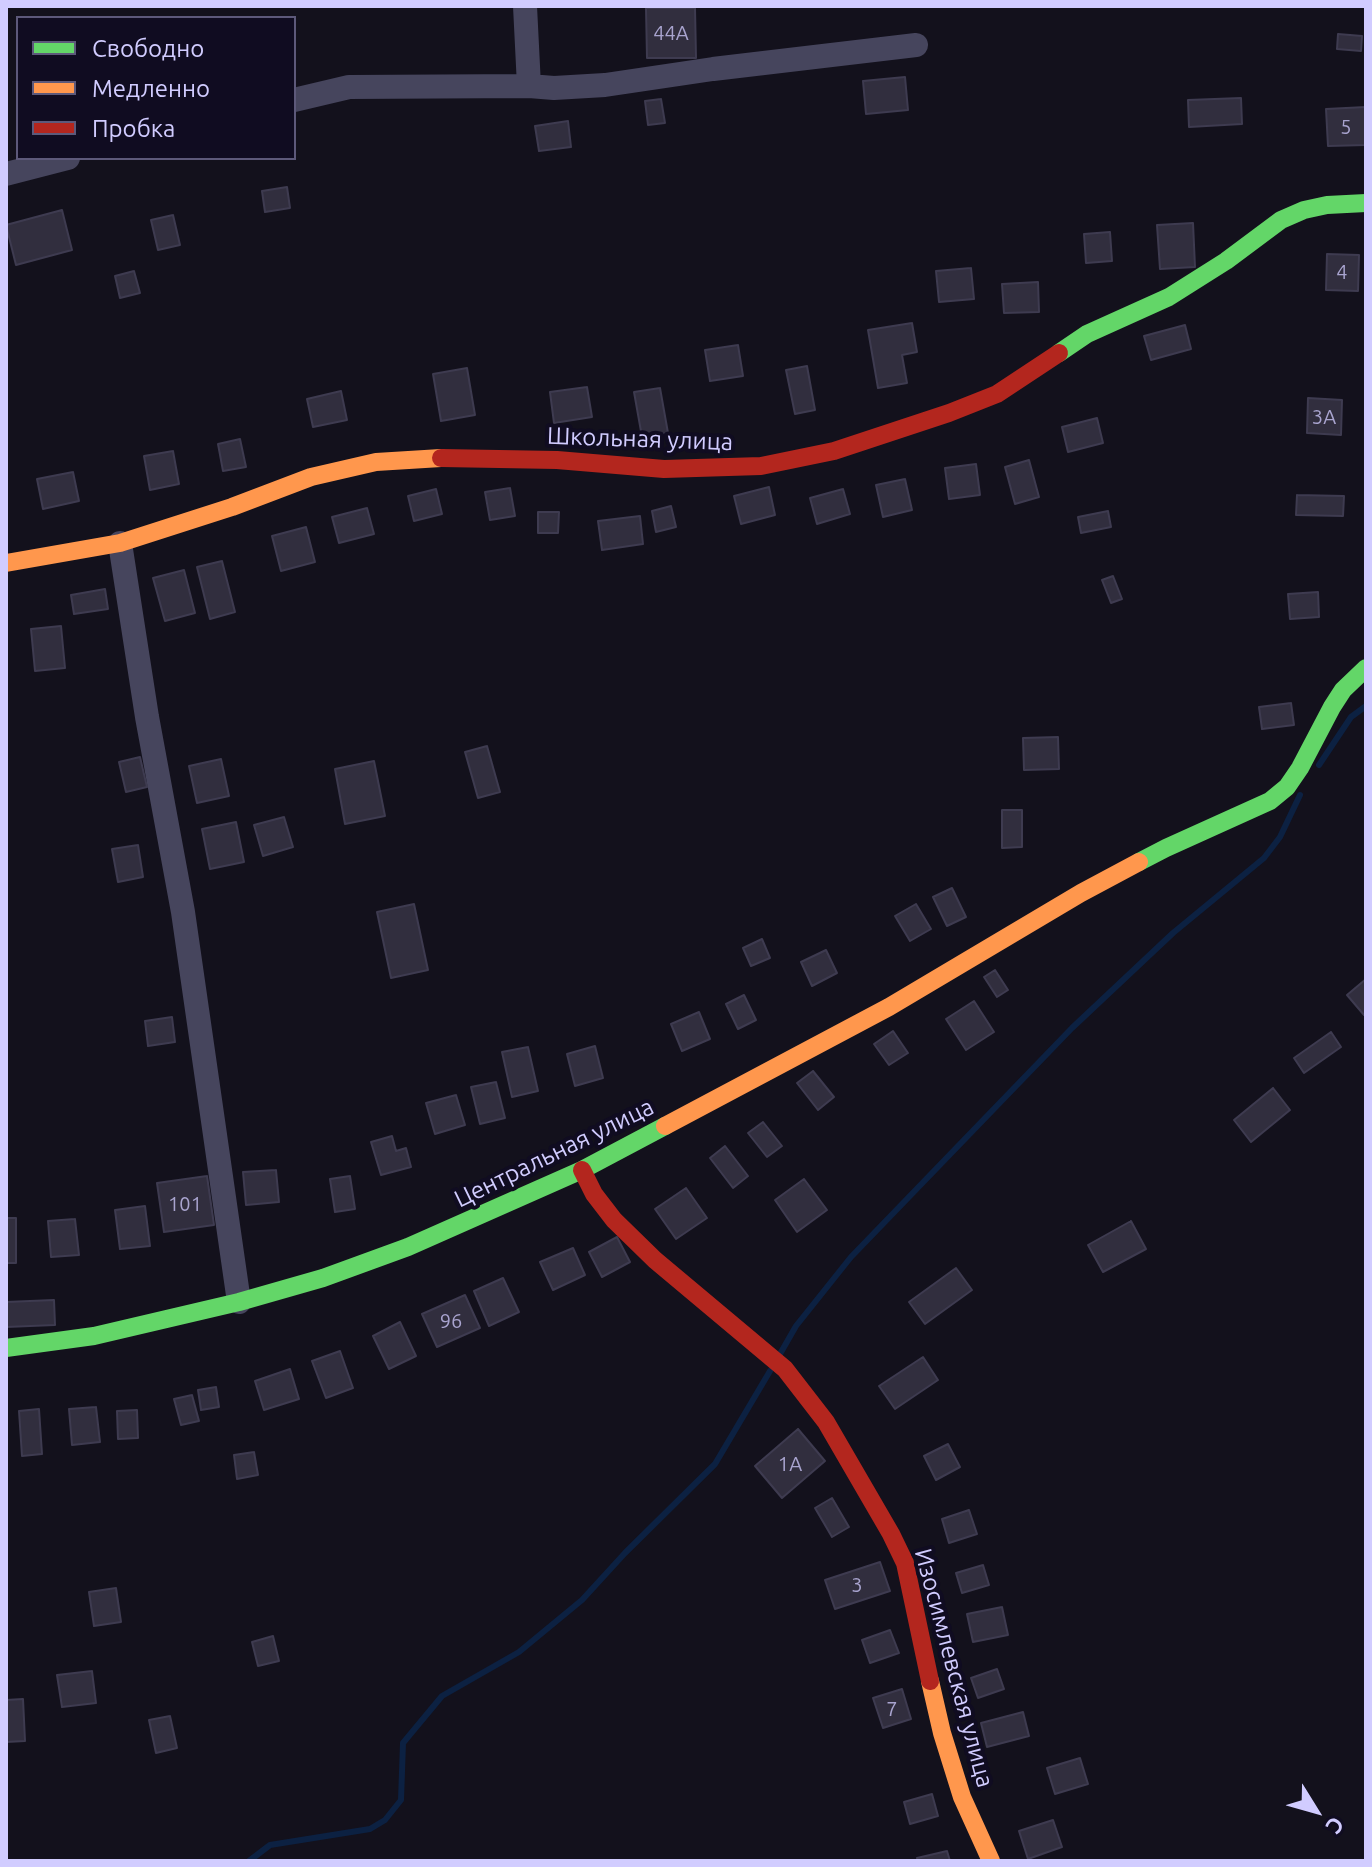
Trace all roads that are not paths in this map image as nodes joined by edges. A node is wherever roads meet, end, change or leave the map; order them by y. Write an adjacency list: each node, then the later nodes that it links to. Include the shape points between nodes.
1 (525, 6): 3 (street)
2 (916, 45): 3 (street, via 605,85)
3 (529, 86): 4 (street, via 349,87)
4 (296, 100)
5 (60, 160): 6 (street)
6 (6, 174)
7 (1366, 203): 8 (street, Школьная улица, via 1327,205 1281,220 1169,297 1087,334 997,394 834,451 761,466 704,469 557,460 376,462 311,477)
8 (120, 543): 9 (street, Школьная улица); 12 (street, via 183,912)
9 (6, 563)
10 (1366, 668): 11 (street, Центральная улица, via 1343,690 1300,768 1270,801 1081,893 889,1007)
11 (582, 1170): 12 (street, Центральная улица, via 408,1247); 14 (street, Изосимлевская улица, via 594,1194 633,1240 785,1369 826,1422 905,1563 942,1733 962,1797)
12 (239, 1302): 13 (street, Центральная улица, via 94,1336)
13 (6, 1348)
14 (991, 1861)

